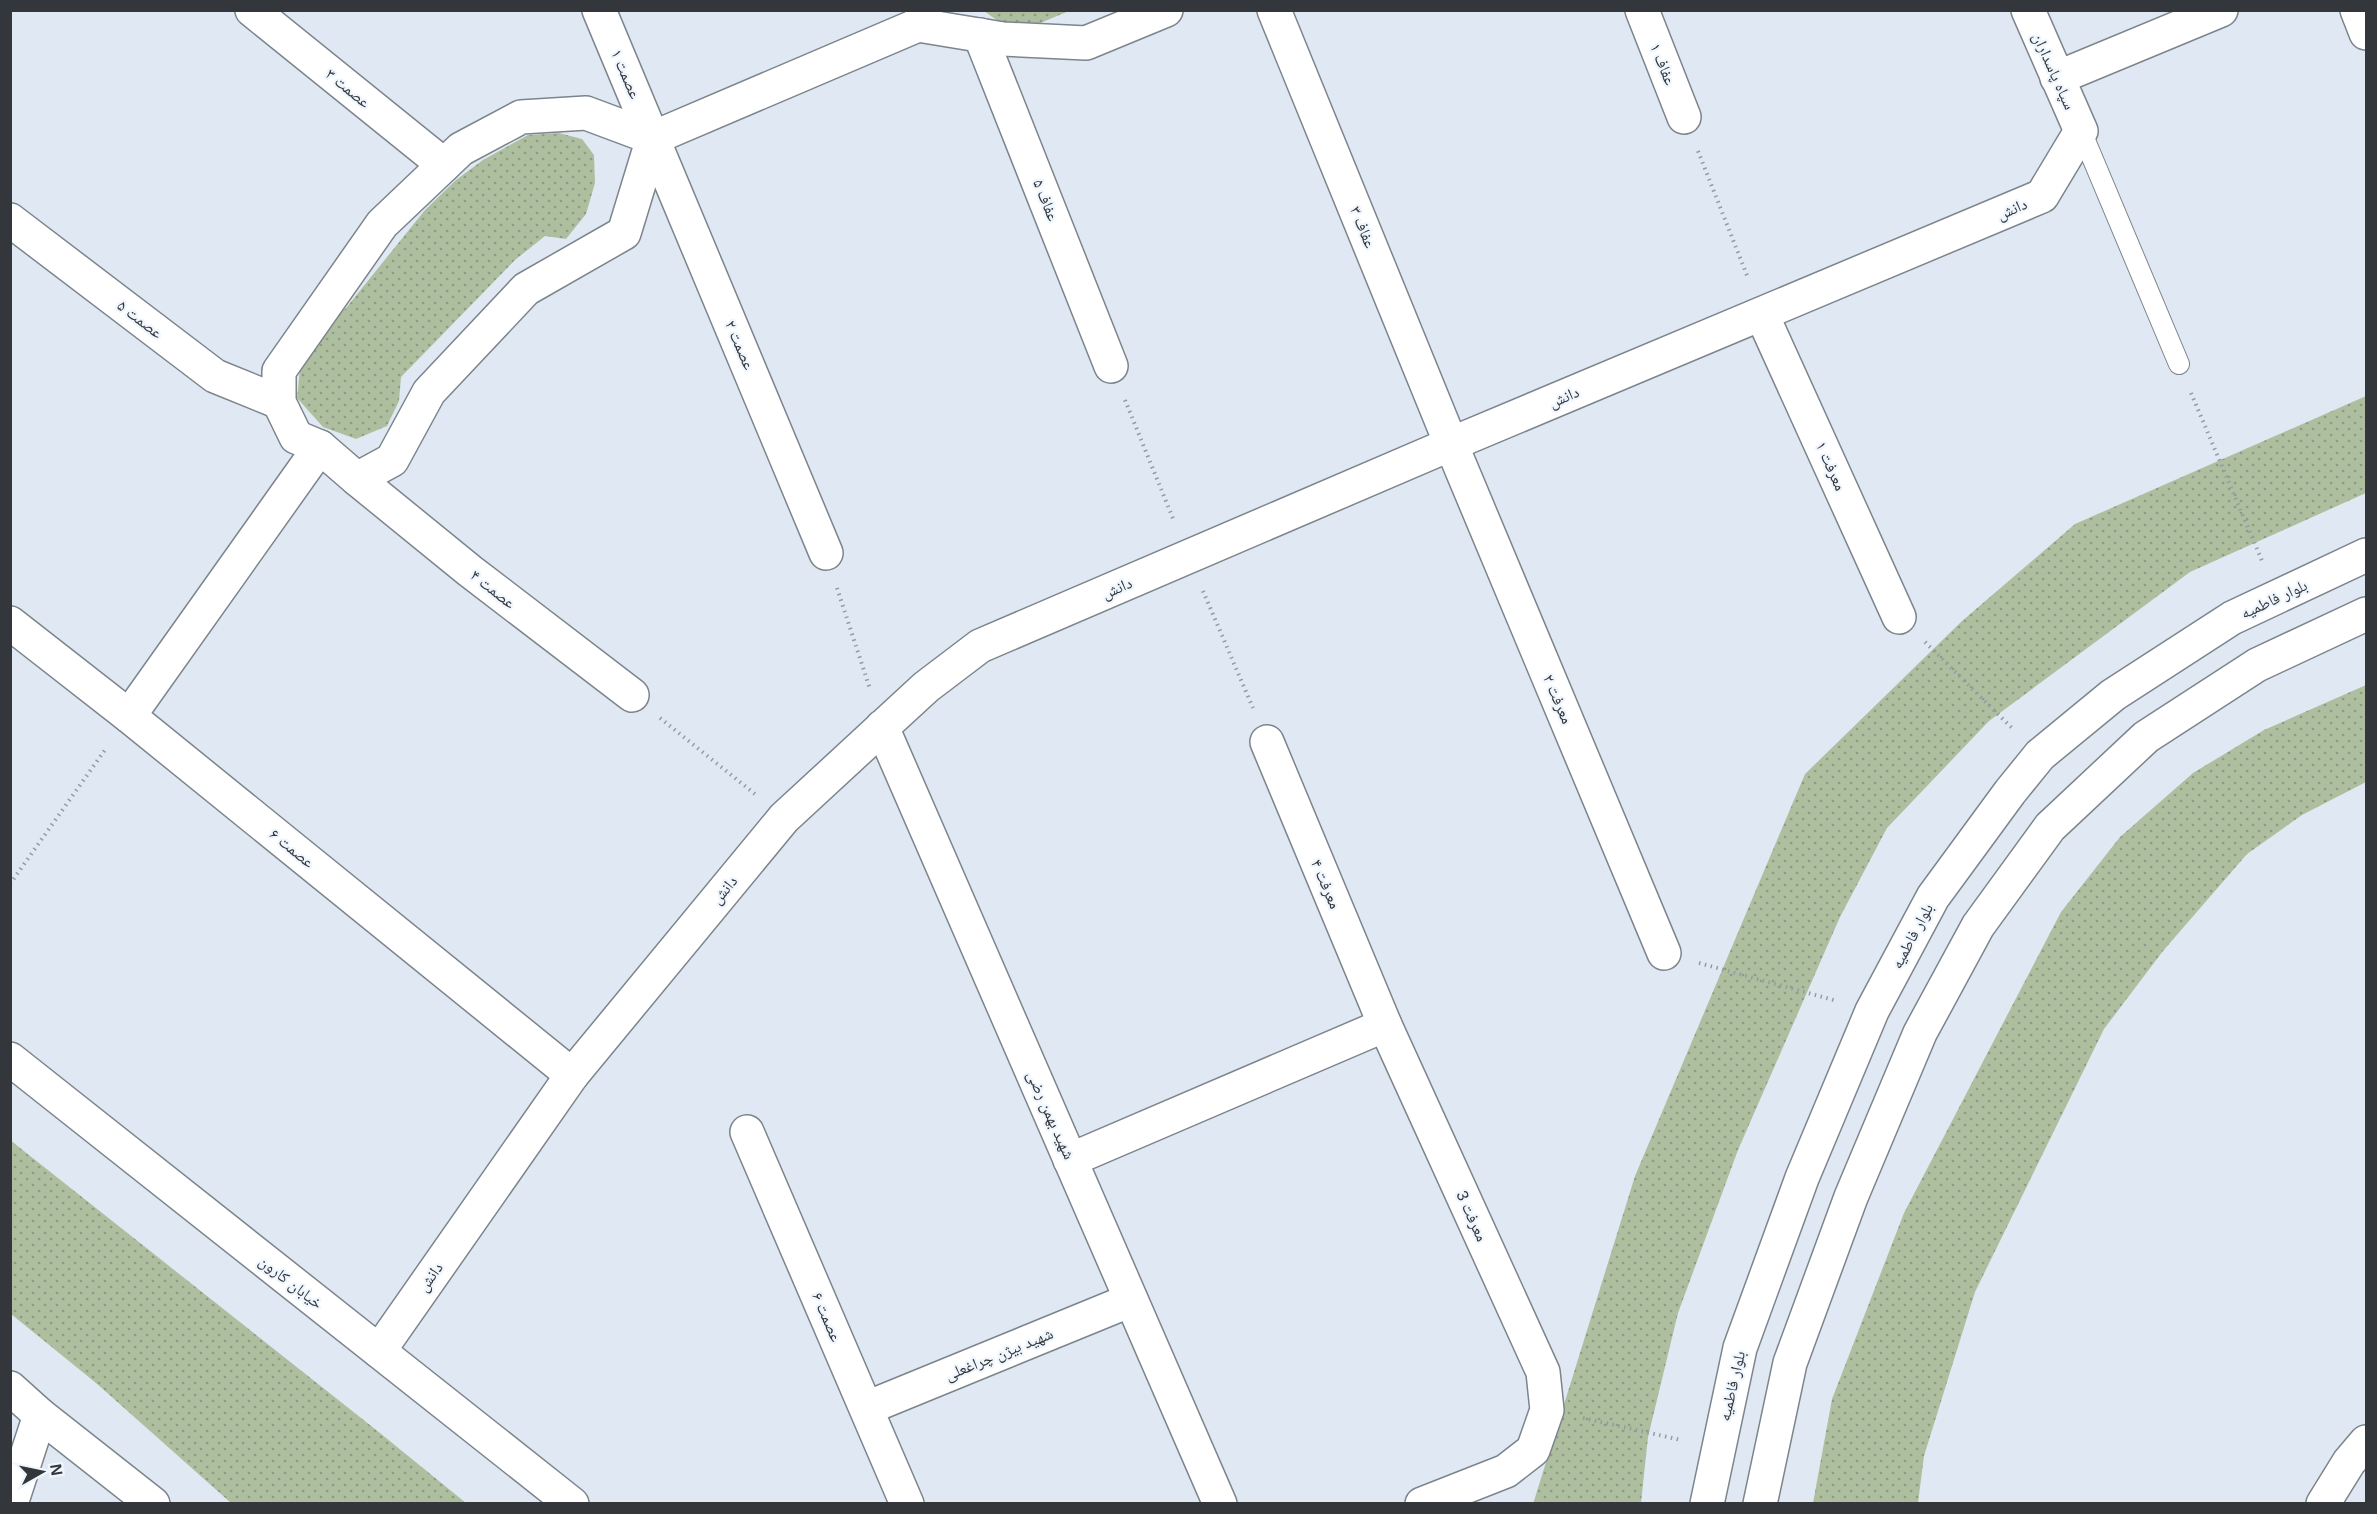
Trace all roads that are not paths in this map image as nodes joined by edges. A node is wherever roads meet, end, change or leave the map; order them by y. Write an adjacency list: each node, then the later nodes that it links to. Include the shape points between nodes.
1 (252, 10): 16 (street, عصمت ۳)
2 (599, 10): 15 (street, عصمت ۱)
3 (1166, 10): 11 (street, via 1086,44)
4 (1274, 10): 22 (street, عفاف ۳)
5 (1642, 10): 13 (street, عفاف ۱)
6 (2028, 10): 12 (street, سپاه پاسداران)
7 (2221, 10): 12 (street)
8 (2357, 10): 10 (street)
9 (922, 18): 11 (street); 15 (street)
10 (2367, 33)
11 (980, 35): 20 (street, عفاف ۵)
12 (2057, 78): 14 (street, سپاه پاسداران)
13 (1684, 117)
14 (2081, 131): 18 (street, دانش, via 2042,196); 19 (lane)
15 (653, 138): 16 (street, via 586,113 521,117 461,149); 24 (street, via 624,233 526,289 429,392 392,460); 25 (street, عصمت ۲)
16 (444, 165): 21 (street, via 382,224 279,371)
17 (10, 220): 21 (street, عصمت ۵, via 215,376)
18 (1762, 315): 22 (street, دانش); 28 (street, معرفت ۱)
19 (2180, 364)
20 (1111, 366)
21 (279, 402): 23 (street, عصمت ۴, via 296,437)
22 (1451, 444): 32 (street, دانش, via 980,646 926,687); 34 (street, معرفت ۲)
23 (320, 447): 24 (street, عصمت ۴); 31 (street)
24 (357, 479): 30 (street, عصمت ۴)
25 (826, 553)
26 (2367, 555): 52 (street, بلوار فاطمیه, via 2232,618 2113,695 2040,755 1933,897 1872,1011 1802,1178 1740,1348)
27 (2367, 614): 53 (street, via 2257,665 2146,737 2050,827 1978,926 1920,1034 1851,1197 1790,1363)
28 (1899, 617)
29 (10, 624): 31 (street, عصمت ۶)
30 (632, 695)
31 (129, 716): 37 (street, عصمت ۶)
32 (882, 728): 37 (street, دانش, via 784,818); 39 (street, شهید بهمن رضی)
33 (1267, 742): 35 (street, معرفت ۴)
34 (1664, 953)
35 (1385, 1025): 39 (street); 51 (street, معرفت 3, via 1542,1372 1547,1410 1533,1450 1506,1472)
36 (10, 1059): 41 (street, خیابان کارون)
37 (572, 1076): 41 (street, دانش)
38 (747, 1132): 43 (street, عصمت ۶)
39 (1070, 1160): 40 (street, شهید بهمن رضی)
40 (1131, 1300): 43 (street, شهید بیژن چراغعلی); 50 (street, شهید بهمن رضی)
41 (379, 1351): 48 (street, خیابان کارون)
42 (10, 1388): 44 (street)
43 (867, 1408): 49 (street, عصمت ۶)
44 (40, 1415): 46 (street); 47 (street)
45 (2367, 1442): 54 (street)
46 (11, 1503)
47 (153, 1503)
48 (572, 1503)
49 (908, 1503)
50 (1220, 1503)
51 (1422, 1503)
52 (1707, 1503)
53 (1760, 1503)
54 (2323, 1503)

